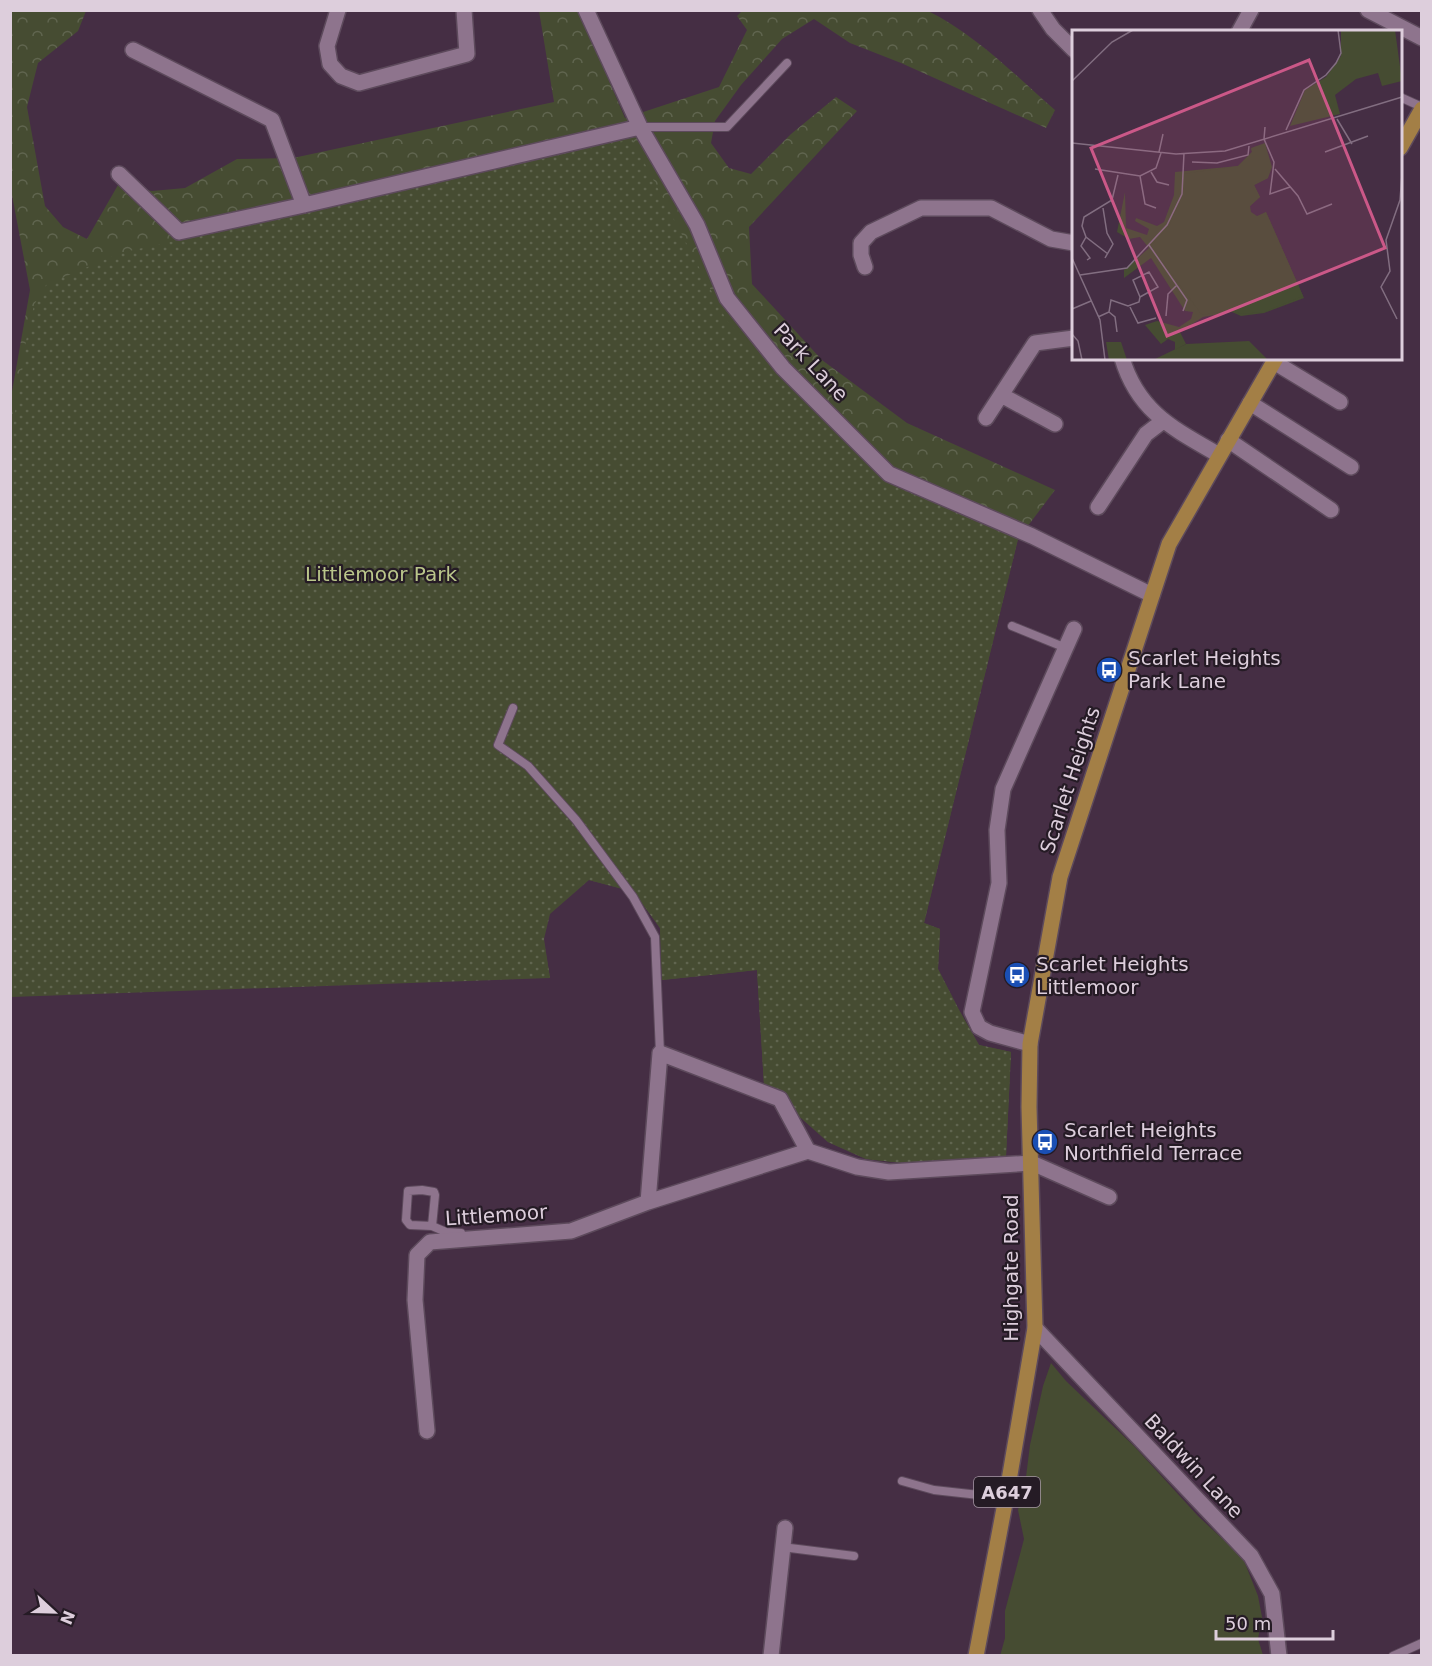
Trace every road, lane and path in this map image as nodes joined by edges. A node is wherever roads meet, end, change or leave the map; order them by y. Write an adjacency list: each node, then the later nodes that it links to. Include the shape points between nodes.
1 (338, 10): 2 (street, via 327,46 330,64 341,76 359,83 467,54)
2 (464, 10)
3 (586, 10): 14 (street, Park Lane)
4 (1040, 10): 9 (street)
5 (1251, 10): 7 (street)
6 (1368, 10): 8 (street)
7 (1240, 30)
8 (1422, 38)
9 (1072, 48)
10 (133, 50): 17 (street, via 272,120)
11 (787, 63): 14 (lane, via 727,127)
12 (1402, 98): 13 (lane)
13 (1422, 108): 15 (main road)
14 (640, 127): 17 (street); 34 (street, Park Lane, via 697,225 727,298 783,368 889,474 1032,536)
15 (1402, 146)
16 (118, 174): 17 (street, via 179,232)
17 (304, 205)
18 (1072, 243): 19 (street, via 1051,239 991,208 921,208 871,232 861,243)
19 (865, 267)
20 (1072, 338): 23 (street, via 1035,344)
21 (1123, 360): 27 (street, via 1135,390)
22 (1275, 360): 24 (street); 25 (main road, Scarlet Heights / A647)
23 (1001, 395): 26 (street); 28 (street)
24 (1340, 402)
25 (1250, 403): 29 (main road, Scarlet Heights / A647); 31 (street)
26 (986, 418)
27 (1163, 421): 30 (street); 32 (street, via 1146,434)
28 (1055, 424)
29 (1228, 440): 30 (main road, Scarlet Heights / A647); 33 (street)
30 (1219, 455): 34 (main road, Scarlet Heights / A647, via 1169,544)
31 (1351, 467)
32 (1098, 507)
33 (1331, 510)
34 (1152, 596): 39 (main road, Scarlet Heights / A647, via 1060,877)
35 (1012, 626): 37 (lane)
36 (1074, 629): 37 (street)
37 (1066, 648): 39 (street, via 1003,789 997,830 999,883 972,1012 979,1027)
38 (513, 708): 40 (lane, via 498,746 528,766 576,820 633,897 655,937)
39 (1030, 1044): 42 (main road, A647)
40 (660, 1053): 41 (street, via 780,1099); 44 (street)
41 (808, 1151): 42 (street, via 857,1167 889,1172); 44 (street, Littlemoor)
42 (1032, 1163): 43 (street); 47 (main road, Highgate Road / A647)
43 (1109, 1197)
44 (648, 1202): 46 (street, Littlemoor, via 571,1231)
45 (432, 1226): 45 (lane, via 410,1225 408,1191 434,1192); 46 (lane, via 446,1232)
46 (498, 1236): 48 (street, Littlemoor, via 430,1242 417,1255 415,1300)
47 (1035, 1328): 50 (main road, Highgate Road / A647); 57 (street, Baldwin Lane, via 1251,1556 1272,1594)
48 (427, 1431)
49 (902, 1481): 50 (lane, via 934,1490)
50 (1006, 1498): 56 (main road, Highgate Road / A647)
51 (785, 1528): 52 (street)
52 (782, 1547): 53 (lane); 55 (street)
53 (854, 1556)
54 (1422, 1643): 58 (lane)
55 (771, 1656)
56 (976, 1656)
57 (1279, 1656)
58 (1393, 1656)

